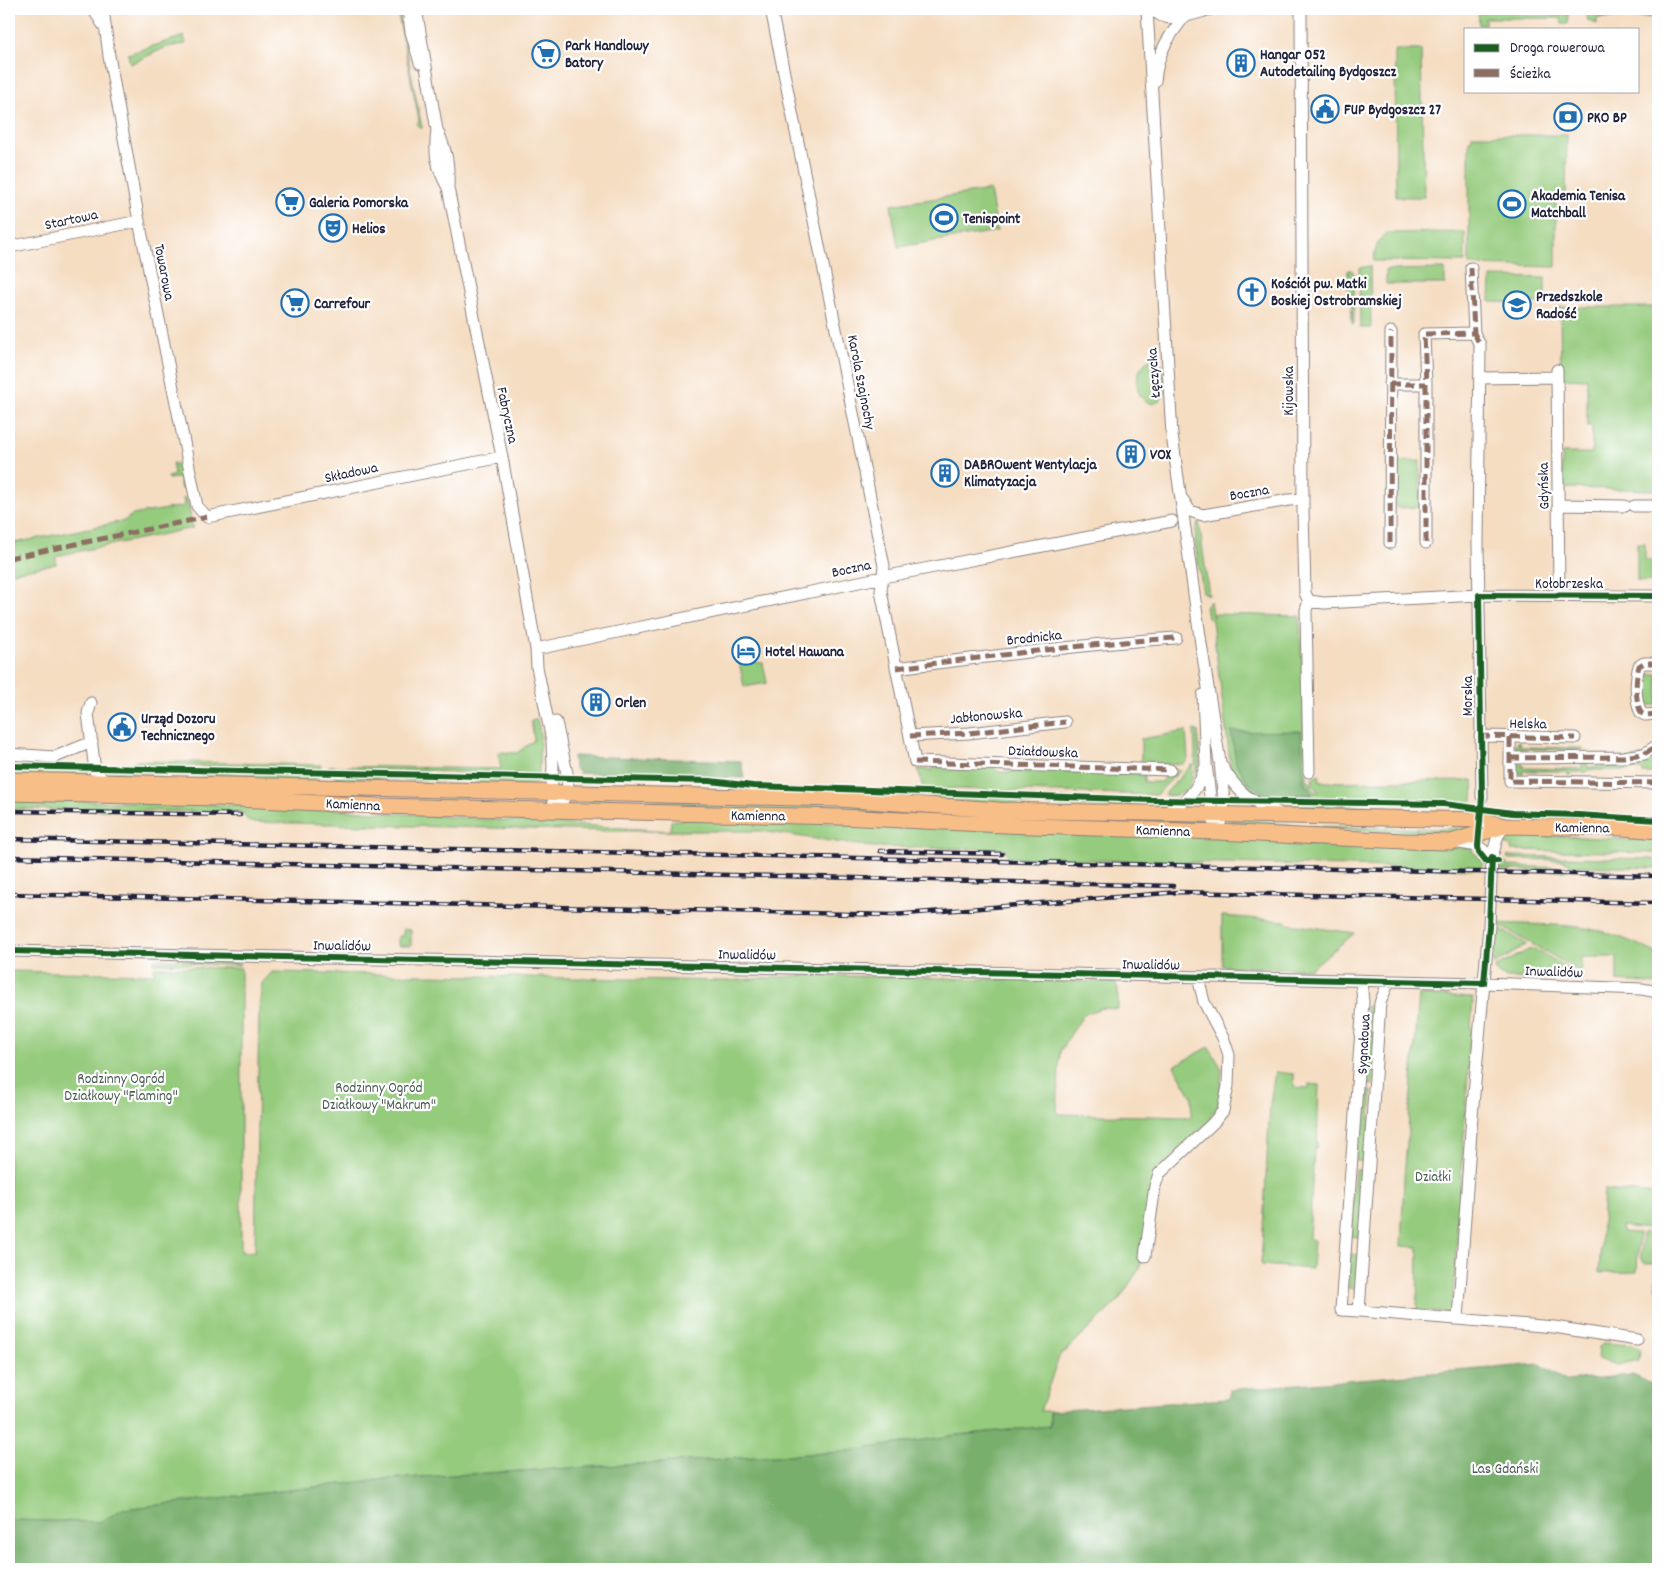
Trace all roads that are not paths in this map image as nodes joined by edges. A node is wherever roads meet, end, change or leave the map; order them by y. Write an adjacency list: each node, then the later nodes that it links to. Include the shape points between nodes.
1 (93, 9): 11 (street, Towarowa)
2 (103, 9): 11 (street, Towarowa)
3 (408, 9): 12 (street, Fabryczna, via 417,54)
4 (416, 9): 12 (street, Fabryczna)
5 (771, 9): 33 (street, Karola Szajnochy, via 884,566)
6 (1147, 9): 13 (street, Łęczycka)
7 (1152, 9): 10 (street, via 1167,18)
8 (1211, 9): 10 (street)
9 (1301, 9): 24 (street, Kijowska)
10 (1187, 12): 13 (street, Łęczycka, via 1167,38 1161,53)
11 (106, 29): 14 (street, Towarowa)
12 (427, 81): 22 (street, Fabryczna, via 449,168 448,188)
13 (1153, 98): 23 (street, Łęczycka, via 1172,436)
14 (139, 220): 15 (street, Startowa); 28 (street, Towarowa, via 197,506)
15 (9, 247)
16 (1471, 268): 18 (street, Morska)
17 (1391, 332): 20 (street)
18 (1474, 333): 19 (street, Morska, via 1480,345); 21 (street, via 1424,334)
19 (1480, 378): 25 (street, Gdyńska, via 1557,373); 34 (street, Morska)
20 (1390, 384): 21 (street); 31 (street)
21 (1426, 384): 32 (street)
22 (502, 457): 28 (street, Składowa); 41 (street, Fabryczna)
23 (1181, 495): 27 (street, via 1187,508); 30 (street, Łęczycka)
24 (1303, 499): 27 (street, Boczna); 37 (street, Kijowska, via 1305,593)
25 (1559, 505): 26 (street); 35 (street, Gdyńska)
26 (1658, 506)
27 (1201, 514): 30 (street, via 1188,516); 38 (street, via 1193,527)
28 (207, 517)
29 (1172, 521): 33 (street, Boczna)
30 (1185, 524): 38 (street, Łęczycka)
31 (1390, 543)
32 (1426, 543)
33 (883, 577): 41 (street, Boczna); 43 (street, Karola Szajnochy, via 881,591)
34 (1479, 595): 35 (street, Kołobrzeska); 37 (street, Kołobrzeska, via 1324,603); 48 (street, Morska)
35 (1559, 595): 36 (street, Kołobrzeska)
36 (1658, 596)
37 (1309, 601): 59 (street, Kijowska, via 1306,610)
38 (1196, 605): 40 (street, Łęczycka)
39 (1176, 638): 43 (street, Brodnicka)
40 (1201, 644): 56 (street, Łęczycka); 57 (street, Łęczycka)
41 (536, 649): 64 (street, Fabryczna, via 552,741); 65 (street, Fabryczna, via 544,666 568,778)
42 (1658, 663): 45 (street, via 1644,663 1637,672 1637,705 1645,715)
43 (896, 668): 47 (street, Karola Szajnochy)
44 (91, 703): 51 (street, via 88,713)
45 (1658, 714)
46 (1065, 722): 47 (street, Jabłonowska)
47 (910, 736): 55 (street, Karola Szajnochy)
48 (1480, 736): 49 (street, Helska); 66 (street, Morska)
49 (1510, 738): 50 (street, Helska); 54 (street)
50 (1575, 738)
51 (92, 742): 53 (street, via 55,756); 60 (street)
52 (1658, 745): 54 (street, via 1644,754 1623,757)
53 (9, 754)
54 (1510, 758): 62 (street, via 1510,781)
55 (915, 762): 58 (street, Działdowska)
56 (1220, 762): 69 (street, Łęczycka, via 1224,801); 70 (street, via 1242,794)
57 (1206, 764): 68 (street, via 1199,784 1190,796); 69 (street, Łęczycka)
58 (1170, 770)
59 (1309, 772)
60 (90, 776): 61 (main road, Kamienna); 64 (main road, Kamienna, via 106,782)
61 (9, 780)
62 (1658, 783)
63 (9, 793): 67 (main road, Kamienna)
64 (551, 793): 65 (main road, Kamienna); 67 (street, Fabryczna)
65 (567, 793): 67 (street); 68 (main road, Kamienna, via 838,800 1000,810)
66 (1482, 797)
67 (557, 810): 73 (main road, Kamienna)
68 (1162, 814): 69 (main road, Kamienna)
69 (1217, 815): 70 (main road, Kamienna); 73 (street, Łęczycka)
70 (1288, 816): 71 (main road, Kamienna, via 1480,820)
71 (1505, 826): 72 (main road, Kamienna); 74 (main road, Kamienna); 75 (street, via 1498,835)
72 (1658, 831)
73 (1218, 832): 74 (main road, Kamienna)
74 (1451, 842): 75 (street, via 1478,846)
75 (1492, 857): 80 (street)
76 (9, 951): 77 (street, Inwalidów)
77 (1198, 977): 78 (street, Inwalidów); 90 (street, via 1204,1002 1229,1055 1230,1076 1223,1111 1159,1174 1154,1186)
78 (1361, 981): 79 (street, Inwalidów); 82 (street, Sygnałowa)
79 (1389, 981): 80 (street, Inwalidów); 83 (street, Sygnałowa)
80 (1484, 984): 81 (street, Inwalidów); 94 (street)
81 (1658, 992)
82 (1363, 1002): 83 (street, Sygnałowa); 84 (street, Sygnałowa)
83 (1380, 1003): 85 (street, Sygnałowa)
84 (1358, 1086): 85 (street, Sygnałowa); 86 (street, Sygnałowa)
85 (1375, 1088): 87 (street, Sygnałowa)
86 (1352, 1165): 87 (street); 88 (street, Sygnałowa)
87 (1369, 1166): 89 (street, Sygnałowa)
88 (1347, 1245): 89 (street); 91 (street, Sygnałowa)
89 (1363, 1246): 92 (street, Sygnałowa)
90 (1146, 1256)
91 (1343, 1292): 92 (street); 93 (street, Sygnałowa, via 1341,1310)
92 (1360, 1293): 93 (street, Sygnałowa)
93 (1359, 1311): 94 (street)
94 (1458, 1319): 95 (street, via 1554,1327)
95 (1637, 1340)

